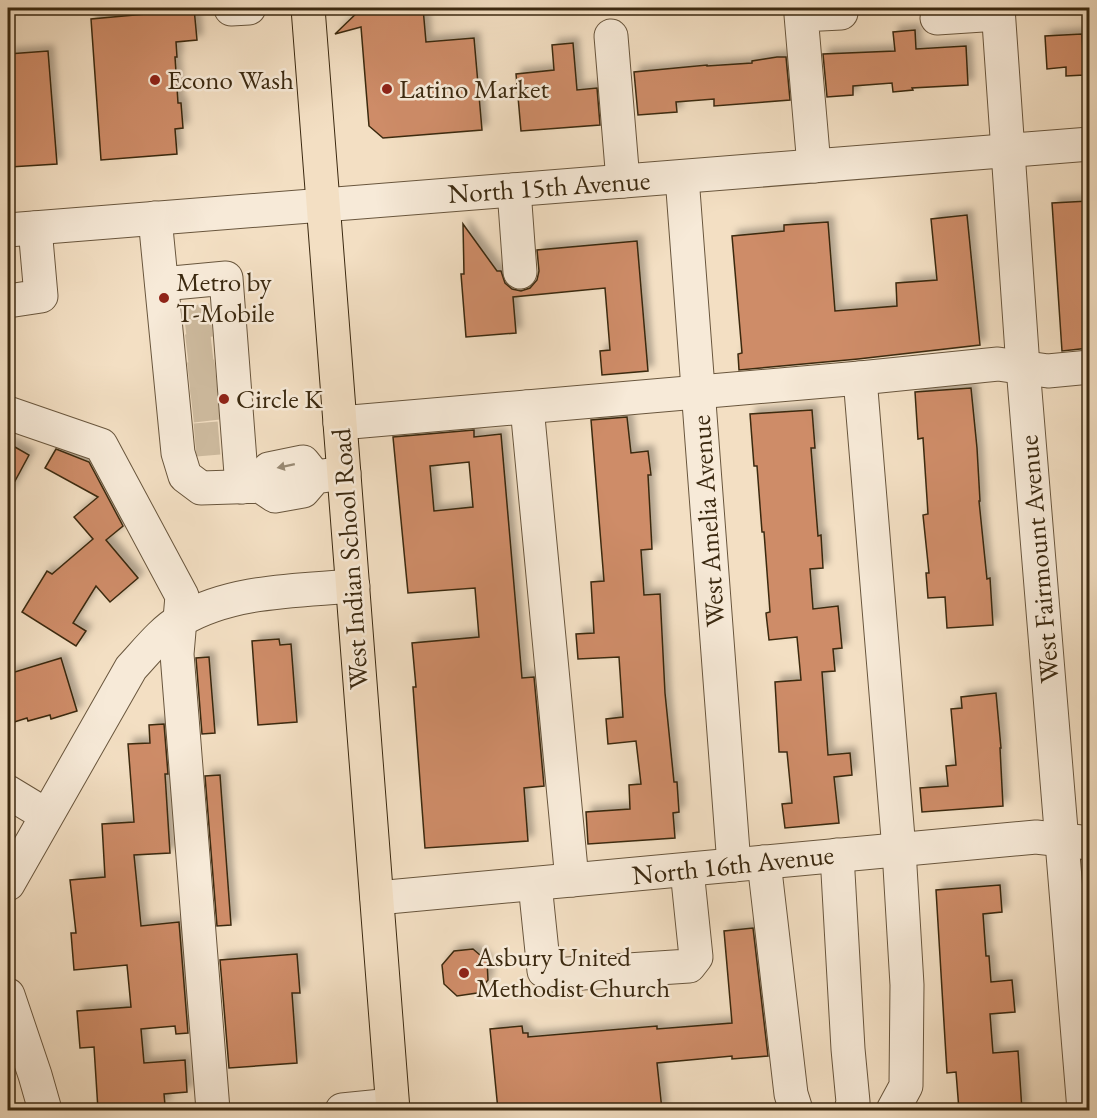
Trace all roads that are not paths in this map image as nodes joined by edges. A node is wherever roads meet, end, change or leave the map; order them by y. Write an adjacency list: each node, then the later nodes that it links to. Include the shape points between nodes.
1 (308, 8): 12 (main road, West Indian School Road)
2 (998, 11): 4 (street); 7 (street, West Fairmount Avenue)
3 (841, 13): 8 (street, via 801,15)
4 (937, 18)
5 (611, 36): 10 (street)
6 (1089, 144): 7 (street, North 15th Avenue)
7 (1008, 151): 8 (street, North 15th Avenue); 20 (street, West Fairmount Avenue)
8 (814, 166): 9 (street, North 15th Avenue)
9 (681, 177): 10 (street, North 15th Avenue); 22 (street, West Amelia Avenue)
10 (622, 181): 11 (street, North 15th Avenue)
11 (514, 190): 12 (street, North 15th Avenue); 15 (street)
12 (323, 204): 13 (street, North 15th Avenue); 25 (main road, West Indian School Road)
13 (155, 218): 14 (street, North 15th Avenue); 16 (street)
14 (21, 229): 17 (street, via 41,296)
15 (520, 272)
16 (162, 284): 18 (street); 18 (street, via 226,278)
17 (8, 301)
18 (201, 363): 26 (street); 26 (street)
19 (1089, 367): 20 (street, via 1048,371)
20 (1023, 368): 21 (street, via 998,364); 33 (street, West Fairmount Avenue)
21 (860, 378): 22 (street); 34 (street)
22 (698, 392): 23 (street); 36 (street, West Amelia Avenue)
23 (527, 407): 25 (street); 38 (street)
24 (8, 413): 30 (street, via 101,445 182,596)
25 (340, 423): 27 (main road, West Indian School Road)
26 (207, 439): 28 (street); 28 (street, via 178,453 185,476 201,488)
27 (329, 475): 28 (street, via 303,462 269,469); 29 (main road, West Indian School Road)
28 (251, 487)
29 (353, 586): 30 (street, via 225,601); 41 (main road, West Indian School Road)
30 (180, 621): 32 (street, via 131,668); 45 (street, via 177,654)
31 (8, 792): 32 (street)
32 (46, 815): 39 (street)
33 (1076, 841): 34 (street, North 16th Avenue, via 1036,837); 50 (street, West Fairmount Avenue)
34 (899, 850): 35 (street, North 16th Avenue); 49 (street, via 907,1044 906,1086)
35 (837, 855): 36 (street, North 16th Avenue); 48 (street)
36 (749, 864): 37 (street, North 16th Avenue); 47 (street, West Amelia Avenue)
37 (687, 870): 38 (street, North 16th Avenue); 40 (street, via 696,957 689,966 552,975 544,971)
38 (572, 880): 40 (street, North 16th Avenue)
39 (8, 884)
40 (535, 884): 41 (street, North 16th Avenue)
41 (376, 898): 43 (main road, West Indian School Road)
42 (8, 995): 44 (street)
43 (393, 1108): 46 (street)
44 (45, 1110)
45 (213, 1110)
46 (342, 1110)
47 (796, 1110)
48 (851, 1110)
49 (893, 1110)
50 (1084, 1110)

